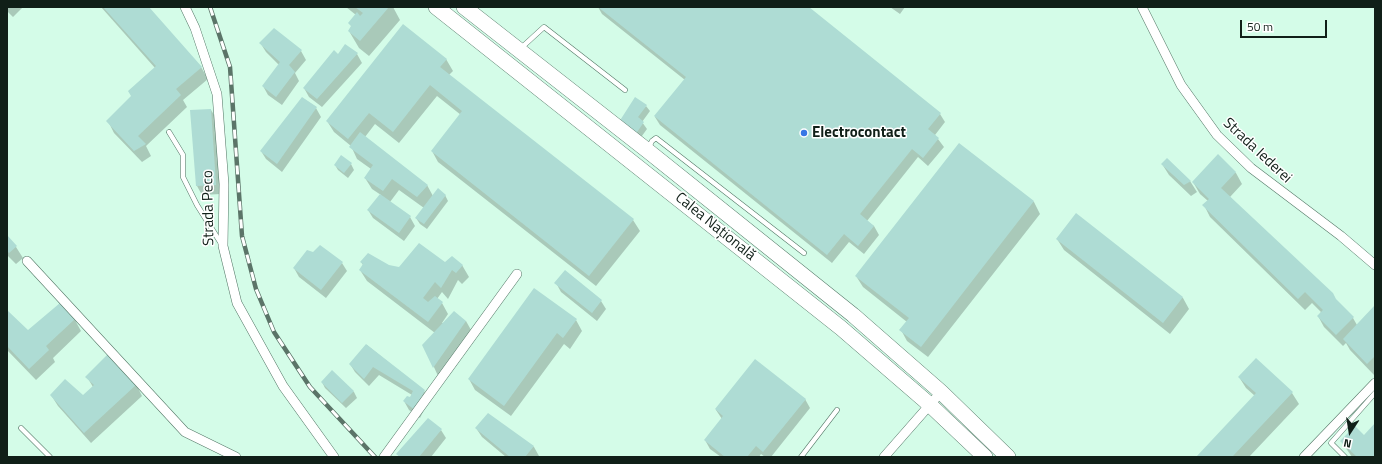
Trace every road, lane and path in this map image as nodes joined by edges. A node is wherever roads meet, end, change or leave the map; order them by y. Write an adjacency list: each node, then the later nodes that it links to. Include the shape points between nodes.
1 (185, 7): 9 (street, Strada Peco, via 195,28 217,94 224,184)
2 (436, 7): 17 (main road, Calea Națională, via 841,328)
3 (464, 7): 5 (main road, Calea Națională)
4 (1142, 7): 12 (street, Strada Iederei, via 1181,85 1217,135 1251,168 1341,236)
5 (518, 50): 6 (lane, via 544,27); 8 (main road, Calea Națională)
6 (625, 90)
7 (169, 132): 9 (lane, via 183,154 183,177)
8 (648, 150): 10 (lane, via 656,138); 15 (main road, Calea Națională, via 853,314)
9 (223, 246): 22 (street, Strada Peco, via 237,303 283,386)
10 (804, 253)
11 (27, 261): 21 (street, via 185,432)
12 (1375, 266)
13 (517, 274): 23 (street)
14 (1375, 383): 28 (street)
15 (941, 392): 17 (street); 27 (main road, Calea Națională)
16 (1375, 393): 29 (lane, via 1331,443)
17 (930, 404): 25 (street); 26 (main road, Calea Națională)
18 (837, 410): 24 (lane)
19 (21, 428): 20 (lane)
20 (50, 457)
21 (236, 457)
22 (334, 457)
23 (384, 457)
24 (801, 457)
25 (884, 457)
26 (985, 457)
27 (1008, 457)
28 (1304, 457)
29 (1344, 457)

